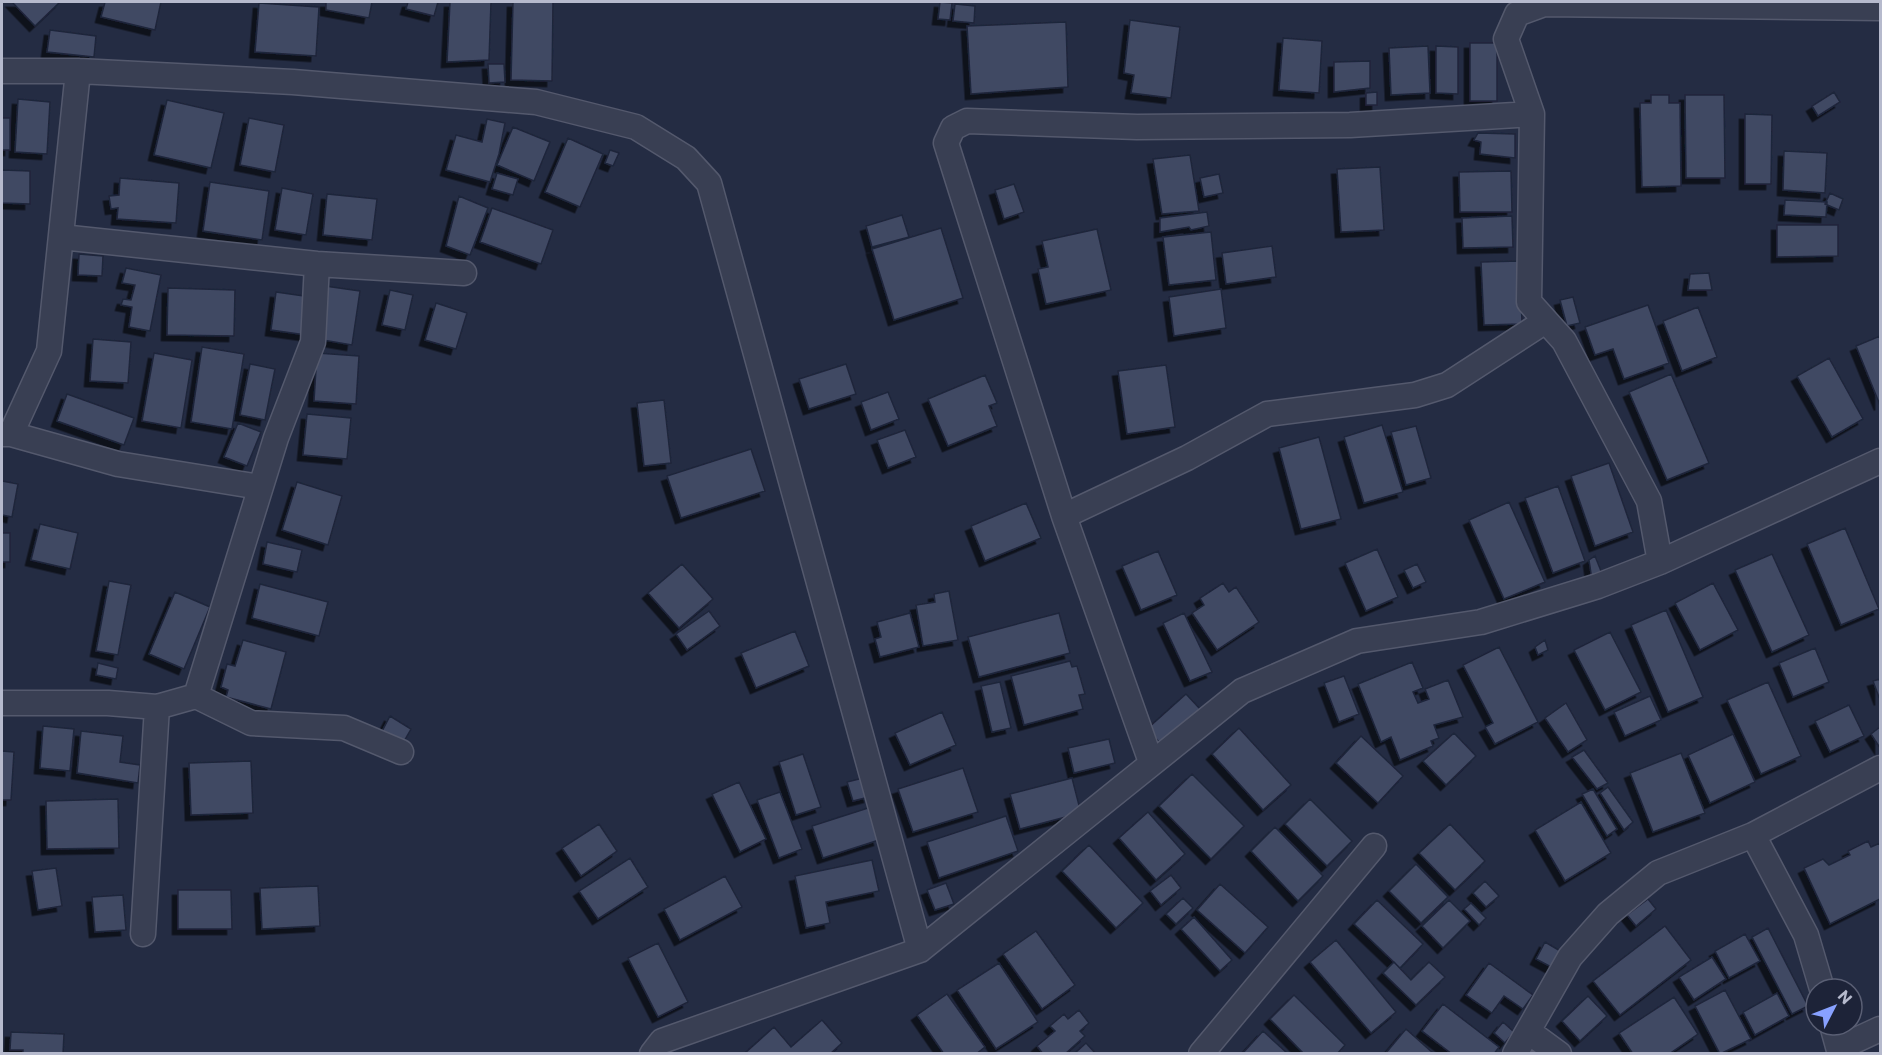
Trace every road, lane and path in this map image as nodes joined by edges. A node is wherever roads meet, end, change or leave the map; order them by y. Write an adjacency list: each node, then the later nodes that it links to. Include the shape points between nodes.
1 (1881, 8): 4 (street, via 1544,4 1517,14 1506,39)
2 (2, 71): 3 (street)
3 (78, 71): 5 (street); 23 (street, via 292,82 536,102 636,127 686,158 709,183)
4 (1533, 114): 8 (street, via 1529,302); 12 (street, via 1350,125 1137,126 967,121 953,128 946,143)
5 (61, 237): 6 (street); 9 (street, via 49,351)
6 (316, 264): 7 (street); 11 (street, via 313,342)
7 (464, 273)
8 (1544, 322): 12 (street, via 1447,385 1415,395 1267,414 1187,458); 13 (street, via 1563,341 1649,501)
9 (6, 434): 11 (street, via 118,464)
10 (1881, 461): 13 (street)
11 (260, 487): 14 (street)
12 (1064, 516): 18 (street)
13 (1660, 562): 18 (street, via 1598,586 1481,622 1357,641 1242,691)
14 (196, 696): 16 (street); 17 (street, via 251,723 344,728)
15 (2, 703): 16 (street)
16 (157, 707): 22 (street)
17 (401, 752)
18 (1151, 762): 23 (street)
19 (1881, 768): 20 (street)
20 (1753, 835): 24 (street, via 1806,935); 26 (street, via 1658,873 1608,914 1570,957)
21 (1374, 846): 29 (street)
22 (142, 934)
23 (920, 950): 28 (street, via 662,1041)
24 (1818, 977)
25 (1881, 1029): 27 (street)
26 (1530, 1032): 30 (street); 31 (street)
27 (1840, 1051)
28 (652, 1053)
29 (1201, 1053)
30 (1515, 1053)
31 (1559, 1053)

